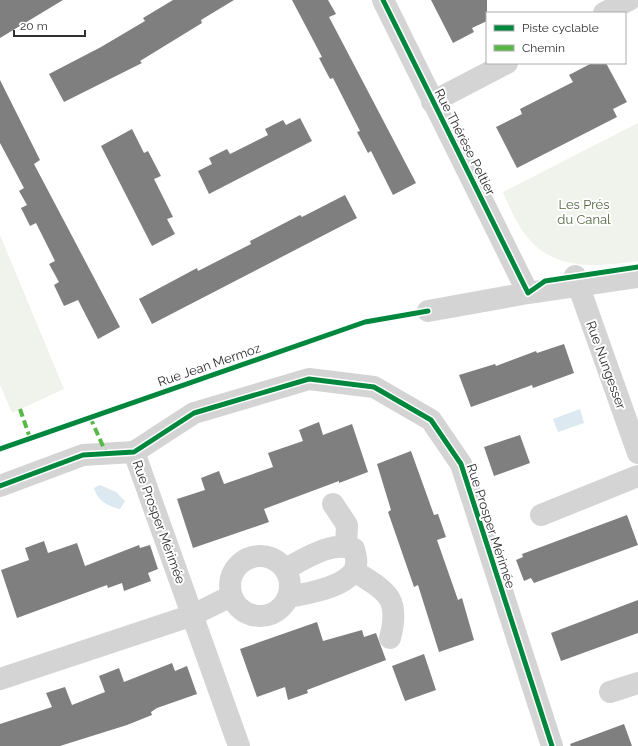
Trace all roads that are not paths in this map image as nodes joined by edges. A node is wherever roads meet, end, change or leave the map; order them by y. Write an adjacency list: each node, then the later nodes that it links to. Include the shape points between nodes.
1 (383, 0): 5 (street, Rue Thérèse Peltier)
2 (629, 0): 3 (street)
3 (606, 12)
4 (505, 64): 5 (street)
5 (432, 102): 8 (street, Rue Thérèse Peltier)
6 (638, 277): 7 (street)
7 (576, 281): 8 (street); 11 (street, Rue Nungesser)
8 (528, 293): 9 (street)
9 (428, 311)
10 (134, 452): 13 (street, via 83,455); 21 (street, Rue Prosper Mérimée); 27 (street, Rue Prosper Mérimée, via 194,413 309,380 374,387 432,420 461,464)
11 (638, 454)
12 (638, 476): 15 (street)
13 (0, 486)
14 (333, 504): 16 (street, via 347,526)
15 (541, 514)
16 (346, 546): 17 (street, via 325,550); 18 (street, via 354,549 357,559)
17 (285, 569): 19 (street, via 270,557 250,556 235,568 230,577); 20 (street, via 290,587)
18 (354, 570): 20 (street, via 345,579 318,593); 22 (street, via 379,587 393,606 395,620)
19 (231, 596): 20 (street, via 244,612 254,616 274,612); 21 (street)
20 (288, 597)
21 (193, 615): 23 (street); 26 (street, Rue Prosper Mérimée)
22 (390, 638)
23 (0, 679)
24 (638, 683): 25 (street)
25 (610, 692)
26 (239, 746)
27 (552, 746)

